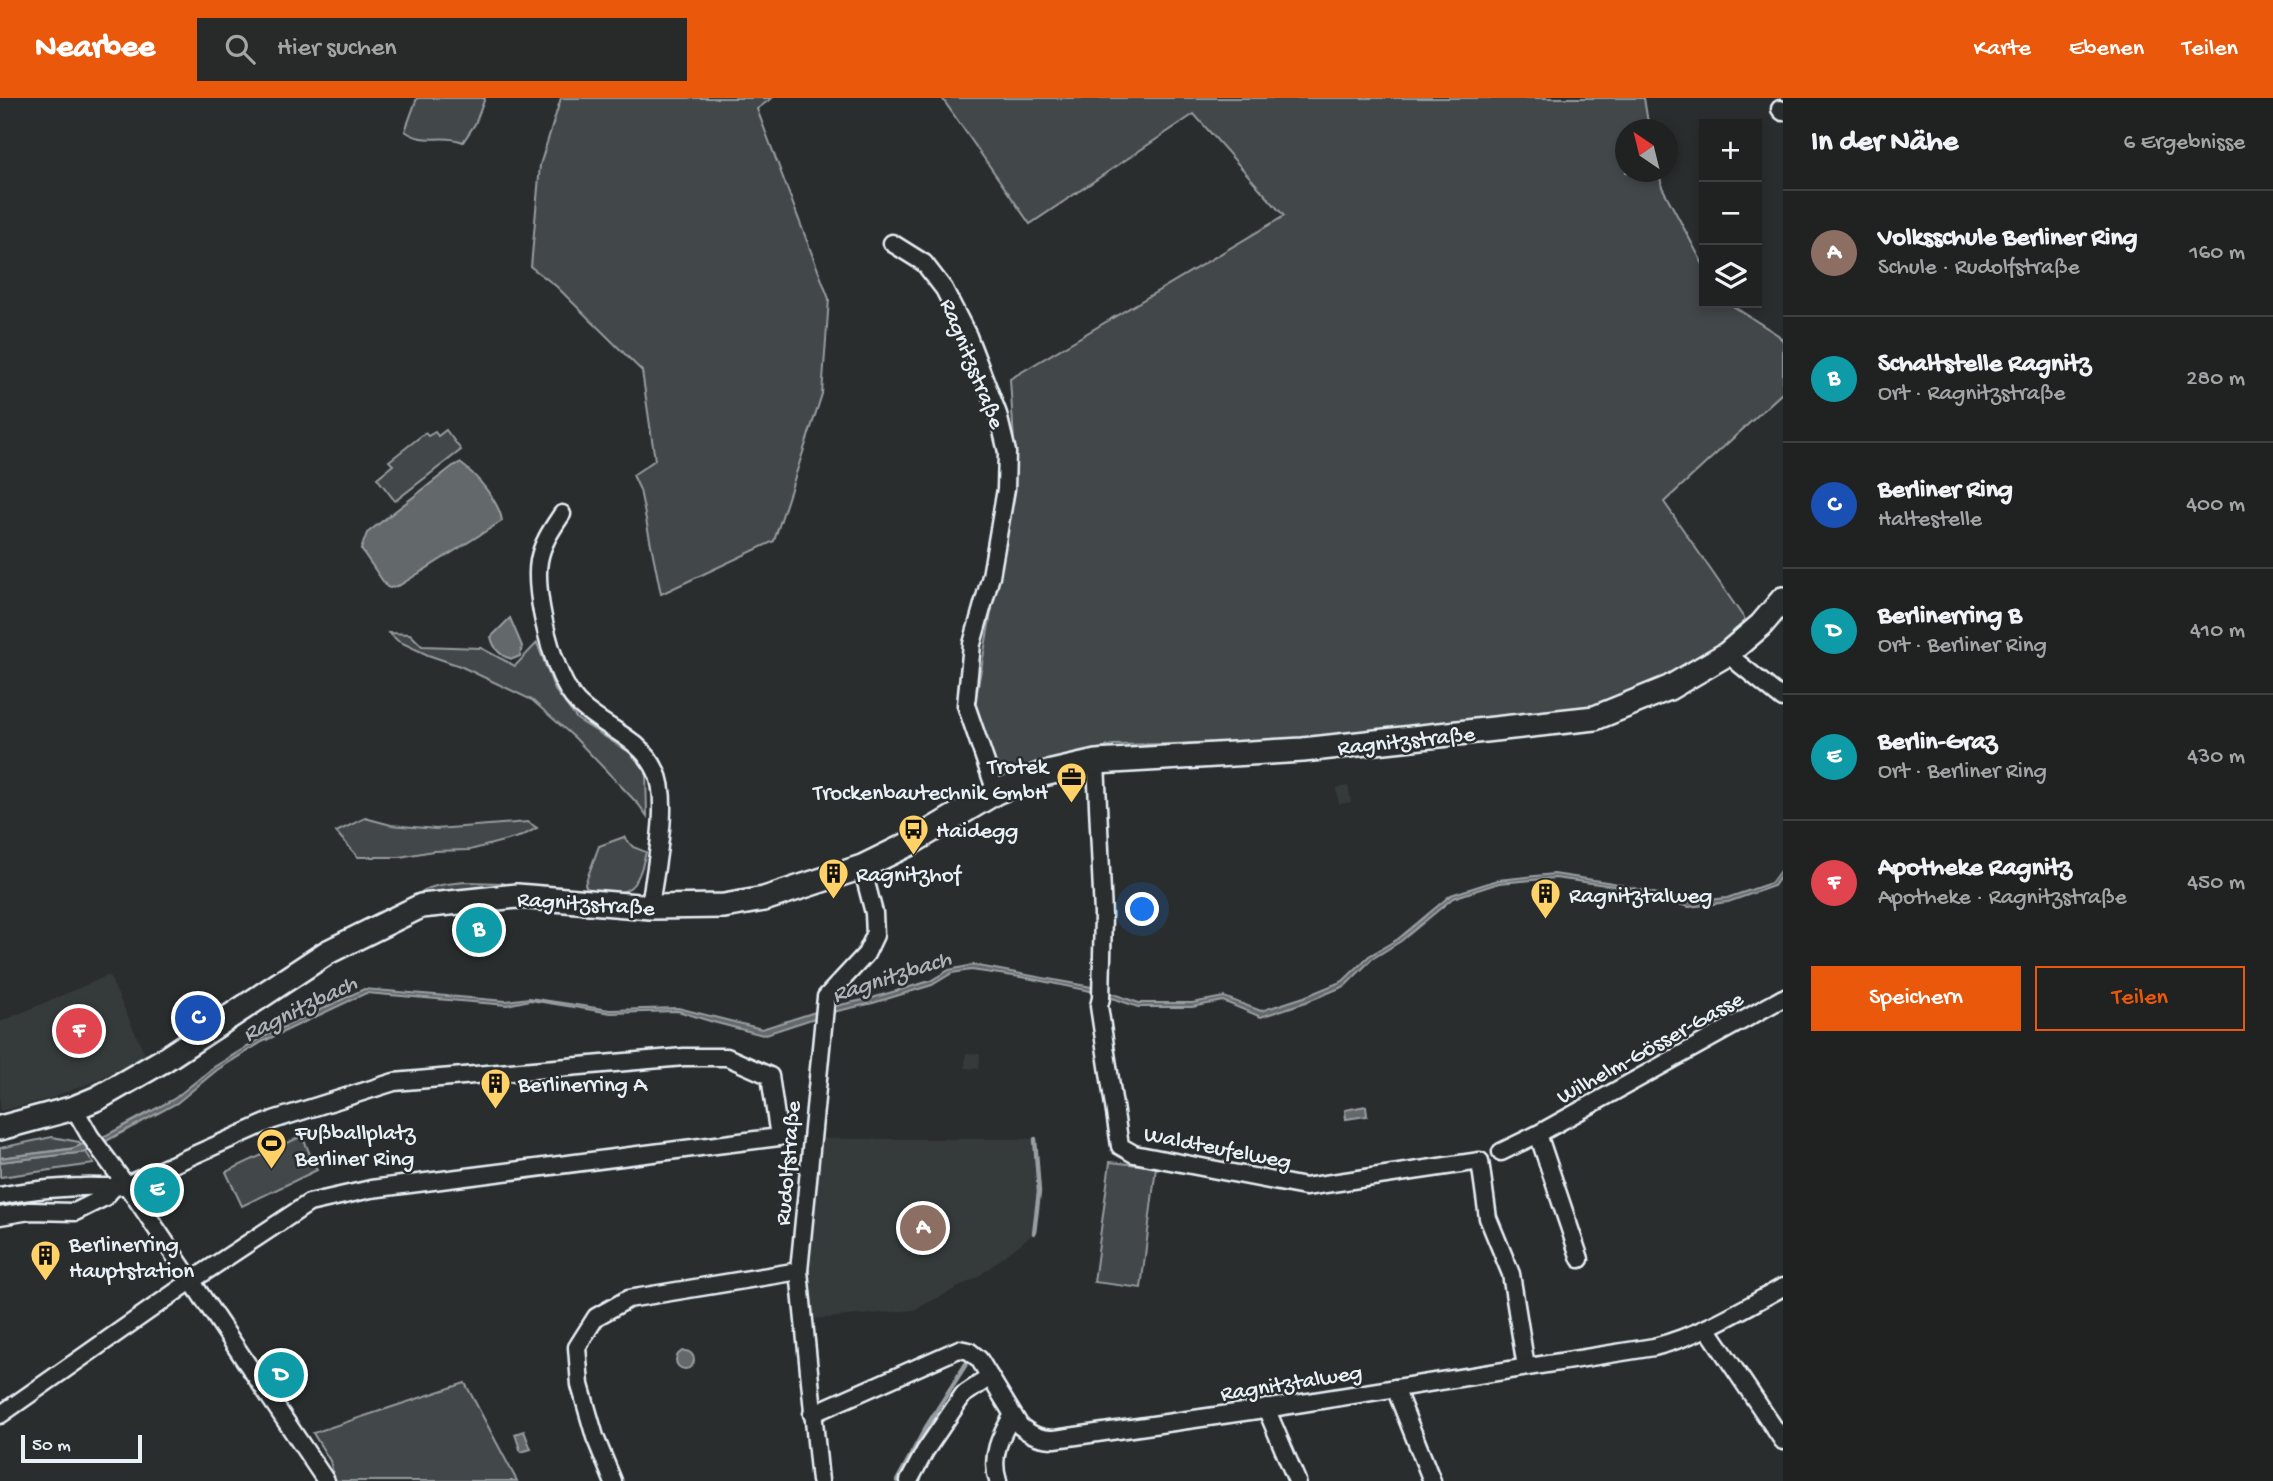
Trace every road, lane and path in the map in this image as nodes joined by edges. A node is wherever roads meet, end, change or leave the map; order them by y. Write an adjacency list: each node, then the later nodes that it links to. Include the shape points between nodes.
1 (892, 243): 7 (street, Ragnitzstraße, via 924,263 944,289 973,349 1007,452 1006,489 991,576 972,644 966,705)
2 (562, 514): 9 (street, via 547,536 539,562 545,627 565,685 576,701 640,747 656,771 664,793)
3 (1783, 599): 4 (main road, Ragnitzstraße)
4 (1727, 654): 5 (street); 6 (main road, Ragnitzstraße, via 1669,688 1595,718 1303,750)
5 (1783, 699)
6 (1096, 762): 7 (main road, Ragnitzstraße, via 1039,775); 23 (street, Waldteufelweg, via 1103,915 1099,1006 1120,1146 1128,1153 1305,1186 1480,1161 1488,1218 1511,1274)
7 (996, 792): 8 (main road, Ragnitzstraße)
8 (862, 867): 9 (main road, Ragnitzstraße, via 764,899 724,906); 19 (street, Rudolfstraße, via 875,935 866,954 826,997)
9 (650, 907): 11 (main road, Ragnitzstraße, via 517,896 421,906 328,952 142,1074)
10 (1783, 998): 13 (street, Wilhelm-Gösser-Gasse)
11 (74, 1108): 12 (main road, Ragnitzstraße); 15 (street)
12 (0, 1128)
13 (1538, 1135): 14 (street, Wilhelm-Gösser-Gasse); 18 (street)
14 (1501, 1152)
15 (119, 1186): 16 (street, via 30,1189); 17 (street, via 75,1212); 20 (street); 20 (street, via 273,1120 394,1082 684,1057 727,1057 770,1076 779,1137 371,1189 309,1203)
16 (0, 1196)
17 (0, 1216)
18 (1580, 1259)
19 (799, 1271): 27 (street, Rudolfstraße); 32 (street, via 628,1299 596,1317 578,1347 580,1385)
20 (191, 1281): 28 (street); 31 (street)
21 (1783, 1287): 22 (street, Ragnitztalweg)
22 (1707, 1328): 23 (street, Ragnitztalweg, via 1654,1347); 30 (street)
23 (1526, 1367): 25 (street, Ragnitztalweg)
24 (990, 1377): 27 (street, Ragnitztalweg, via 975,1354 959,1349); 29 (street, Ragnitztalweg); 34 (street, via 963,1395)
25 (1395, 1388): 26 (street, Ragnitztalweg); 37 (street)
26 (1266, 1408): 29 (street, Ragnitztalweg, via 1055,1439 1030,1434); 36 (street)
27 (812, 1414): 33 (street, Rudolfstraße)
28 (0, 1415)
29 (1013, 1415): 35 (street, via 995,1455)
30 (1783, 1441)
31 (326, 1481)
32 (612, 1481)
33 (820, 1481)
34 (909, 1481)
35 (998, 1481)
36 (1297, 1481)
37 (1432, 1481)

